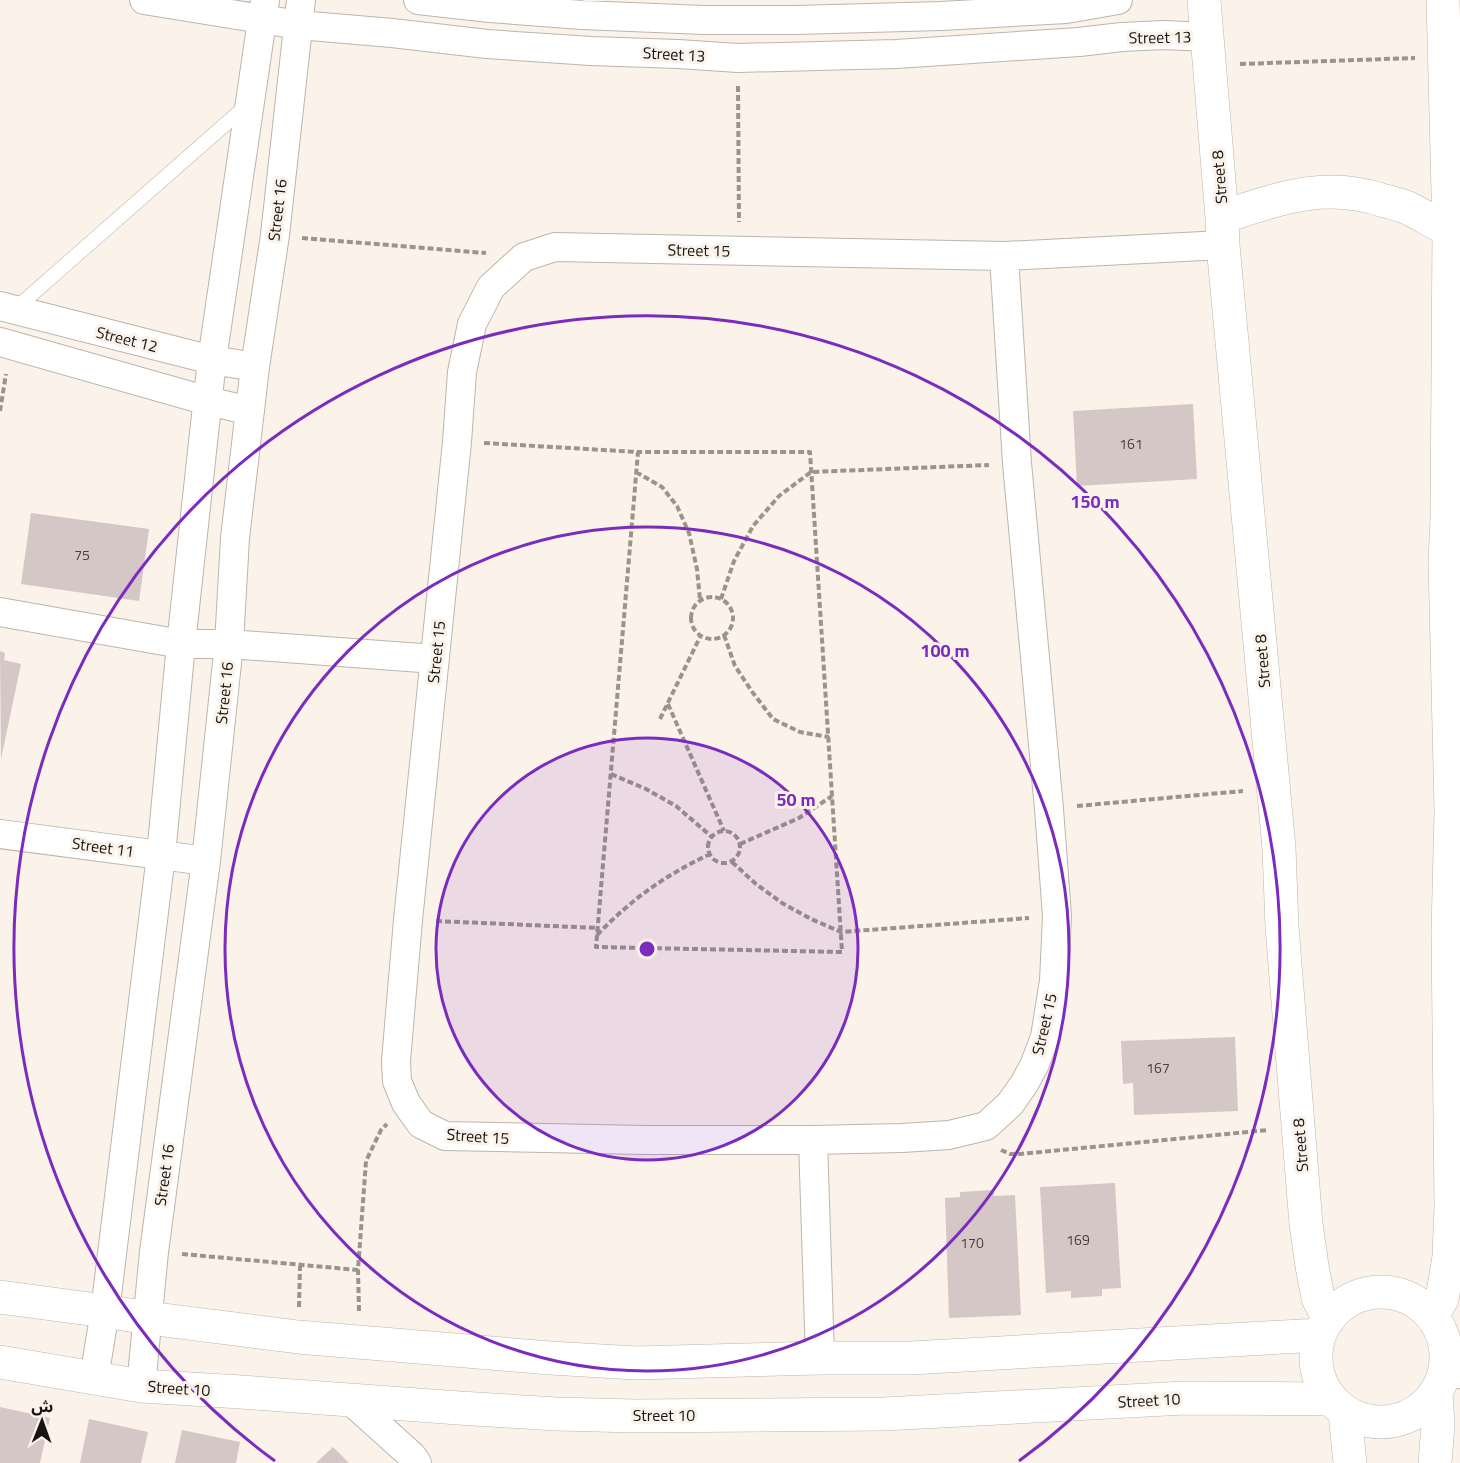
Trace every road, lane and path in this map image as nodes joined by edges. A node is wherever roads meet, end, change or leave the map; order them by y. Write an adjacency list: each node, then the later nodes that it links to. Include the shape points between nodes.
1 (144, 0): 7 (street, Street 13)
2 (418, 0): 6 (street, via 582,15 704,20 797,20)
3 (1204, 0): 10 (street, Street 8)
4 (1443, 0): 11 (street)
5 (1117, 1): 6 (street, via 1066,9); 9 (street, via 1127,18)
6 (940, 8)
7 (264, 10): 8 (street, Street 13); 13 (street)
8 (300, 12): 12 (street, Street 13, via 393,33 488,44); 16 (street, Street 16)
9 (1122, 37): 10 (street, Street 13, via 1164,35); 12 (street, Street 13, via 896,54)
10 (1208, 51): 11 (path); 15 (street, Street 8)
11 (1444, 57): 14 (street)
12 (738, 58): 17 (path)
13 (249, 104): 20 (lane); 22 (street)
14 (1449, 230): 15 (street, via 1406,207 1338,191 1300,194 1263,204); 32 (street)
15 (1223, 231): 19 (street, Street 15); 46 (street, Street 8)
16 (275, 235): 18 (path); 23 (street, Street 16)
17 (739, 250): 18 (street, Street 15, via 555,247); 19 (street, Street 15)
18 (524, 256): 27 (street, Street 15, via 490,287 472,324 462,372)
19 (1004, 256): 29 (street, Street 15)
20 (6, 308): 22 (street, Street 12)
21 (5, 344): 24 (street); 25 (path)
22 (212, 360): 23 (street, Street 12); 24 (street)
23 (255, 367): 26 (street, Street 16)
24 (208, 401): 26 (street); 39 (street)
25 (0, 411)
26 (250, 411): 40 (street, Street 16, via 235,538)
27 (457, 442): 28 (path); 41 (street, Street 15)
28 (638, 452): 30 (path); 31 (path, via 810,452)
29 (1017, 464): 31 (path); 49 (street, Street 15)
30 (636, 472): 35 (path, via 662,487 677,506 689,532); 45 (path)
31 (811, 472): 34 (path, via 779,496 753,526 734,561); 44 (path)
32 (1454, 518): 33 (street)
33 (1453, 573): 48 (street)
34 (721, 599): 35 (path); 38 (path, via 732,611 733,620)
35 (700, 600): 37 (path, via 691,614 691,622)
36 (0, 612): 39 (street)
37 (700, 635): 38 (path); 42 (path)
38 (724, 635): 44 (path, via 735,666 773,719 800,732)
39 (181, 644): 40 (street); 55 (street)
40 (229, 644): 41 (street); 56 (street, Street 16)
41 (435, 659): 59 (street, Street 15)
42 (668, 704): 43 (path); 50 (path)
43 (660, 719)
44 (829, 736): 47 (path)
45 (611, 774): 52 (path, via 676,806); 60 (path)
46 (1274, 788): 49 (path); 66 (street, Street 8)
47 (832, 796): 53 (path, via 799,818); 61 (path)
48 (1455, 806): 62 (street)
49 (1049, 809): 58 (street, Street 15)
50 (724, 831): 52 (path); 53 (path)
51 (0, 834): 55 (street, Street 11)
52 (712, 837): 54 (path)
53 (740, 843): 57 (path)
54 (710, 854): 57 (path, via 717,861); 63 (path, via 653,885)
55 (161, 855): 56 (street, Street 11); 72 (street)
56 (206, 861): 68 (street, Street 16)
57 (732, 862): 61 (path, via 782,903)
58 (1057, 916): 61 (path); 65 (street, Street 15, via 1054,981 1045,1037 1034,1066 1011,1104)
59 (408, 920): 60 (path); 64 (street, Street 15, via 396,1061 397,1081)
60 (598, 928): 63 (path)
61 (841, 932): 63 (path, via 842,952 596,947)
62 (1454, 932): 73 (street, via 1450,1247 1442,1299)
63 (597, 934)
64 (406, 1103): 67 (street, Street 15, via 421,1124 445,1136); 70 (path, via 381,1130 366,1161)
65 (986, 1126): 66 (path, via 994,1144 1010,1154); 67 (street, Street 15, via 948,1135)
66 (1299, 1127): 75 (street, Street 8, via 1306,1224)
67 (813, 1140): 78 (street)
68 (154, 1252): 69 (path); 74 (street, Street 16)
69 (300, 1266): 70 (path); 76 (path)
70 (358, 1270): 77 (path)
71 (0, 1297): 72 (street)
72 (105, 1311): 74 (street); 80 (street)
73 (1432, 1315): 75 (street, via 1412,1299 1386,1291 1360,1294 1337,1308); 82 (street, via 1445,1340)
74 (148, 1318): 76 (street); 81 (street, Street 16)
75 (1324, 1327): 78 (street, via 911,1358); 84 (street, via 1315,1357 1319,1379)
76 (298, 1337): 77 (street)
77 (360, 1342): 78 (street, via 636,1363)
78 (820, 1358)
79 (0, 1362): 80 (street, Street 10)
80 (94, 1378): 81 (street, Street 10)
81 (141, 1386): 83 (street, Street 10)
82 (1445, 1392): 84 (street, via 1409,1417 1386,1423 1366,1421); 87 (street); 88 (street)
83 (350, 1400): 84 (street, Street 10, via 636,1416 884,1414 1185,1398); 85 (street)
84 (1338, 1406): 86 (street)
85 (417, 1463)
86 (1350, 1463)
87 (1435, 1463)
88 (1458, 1463)

